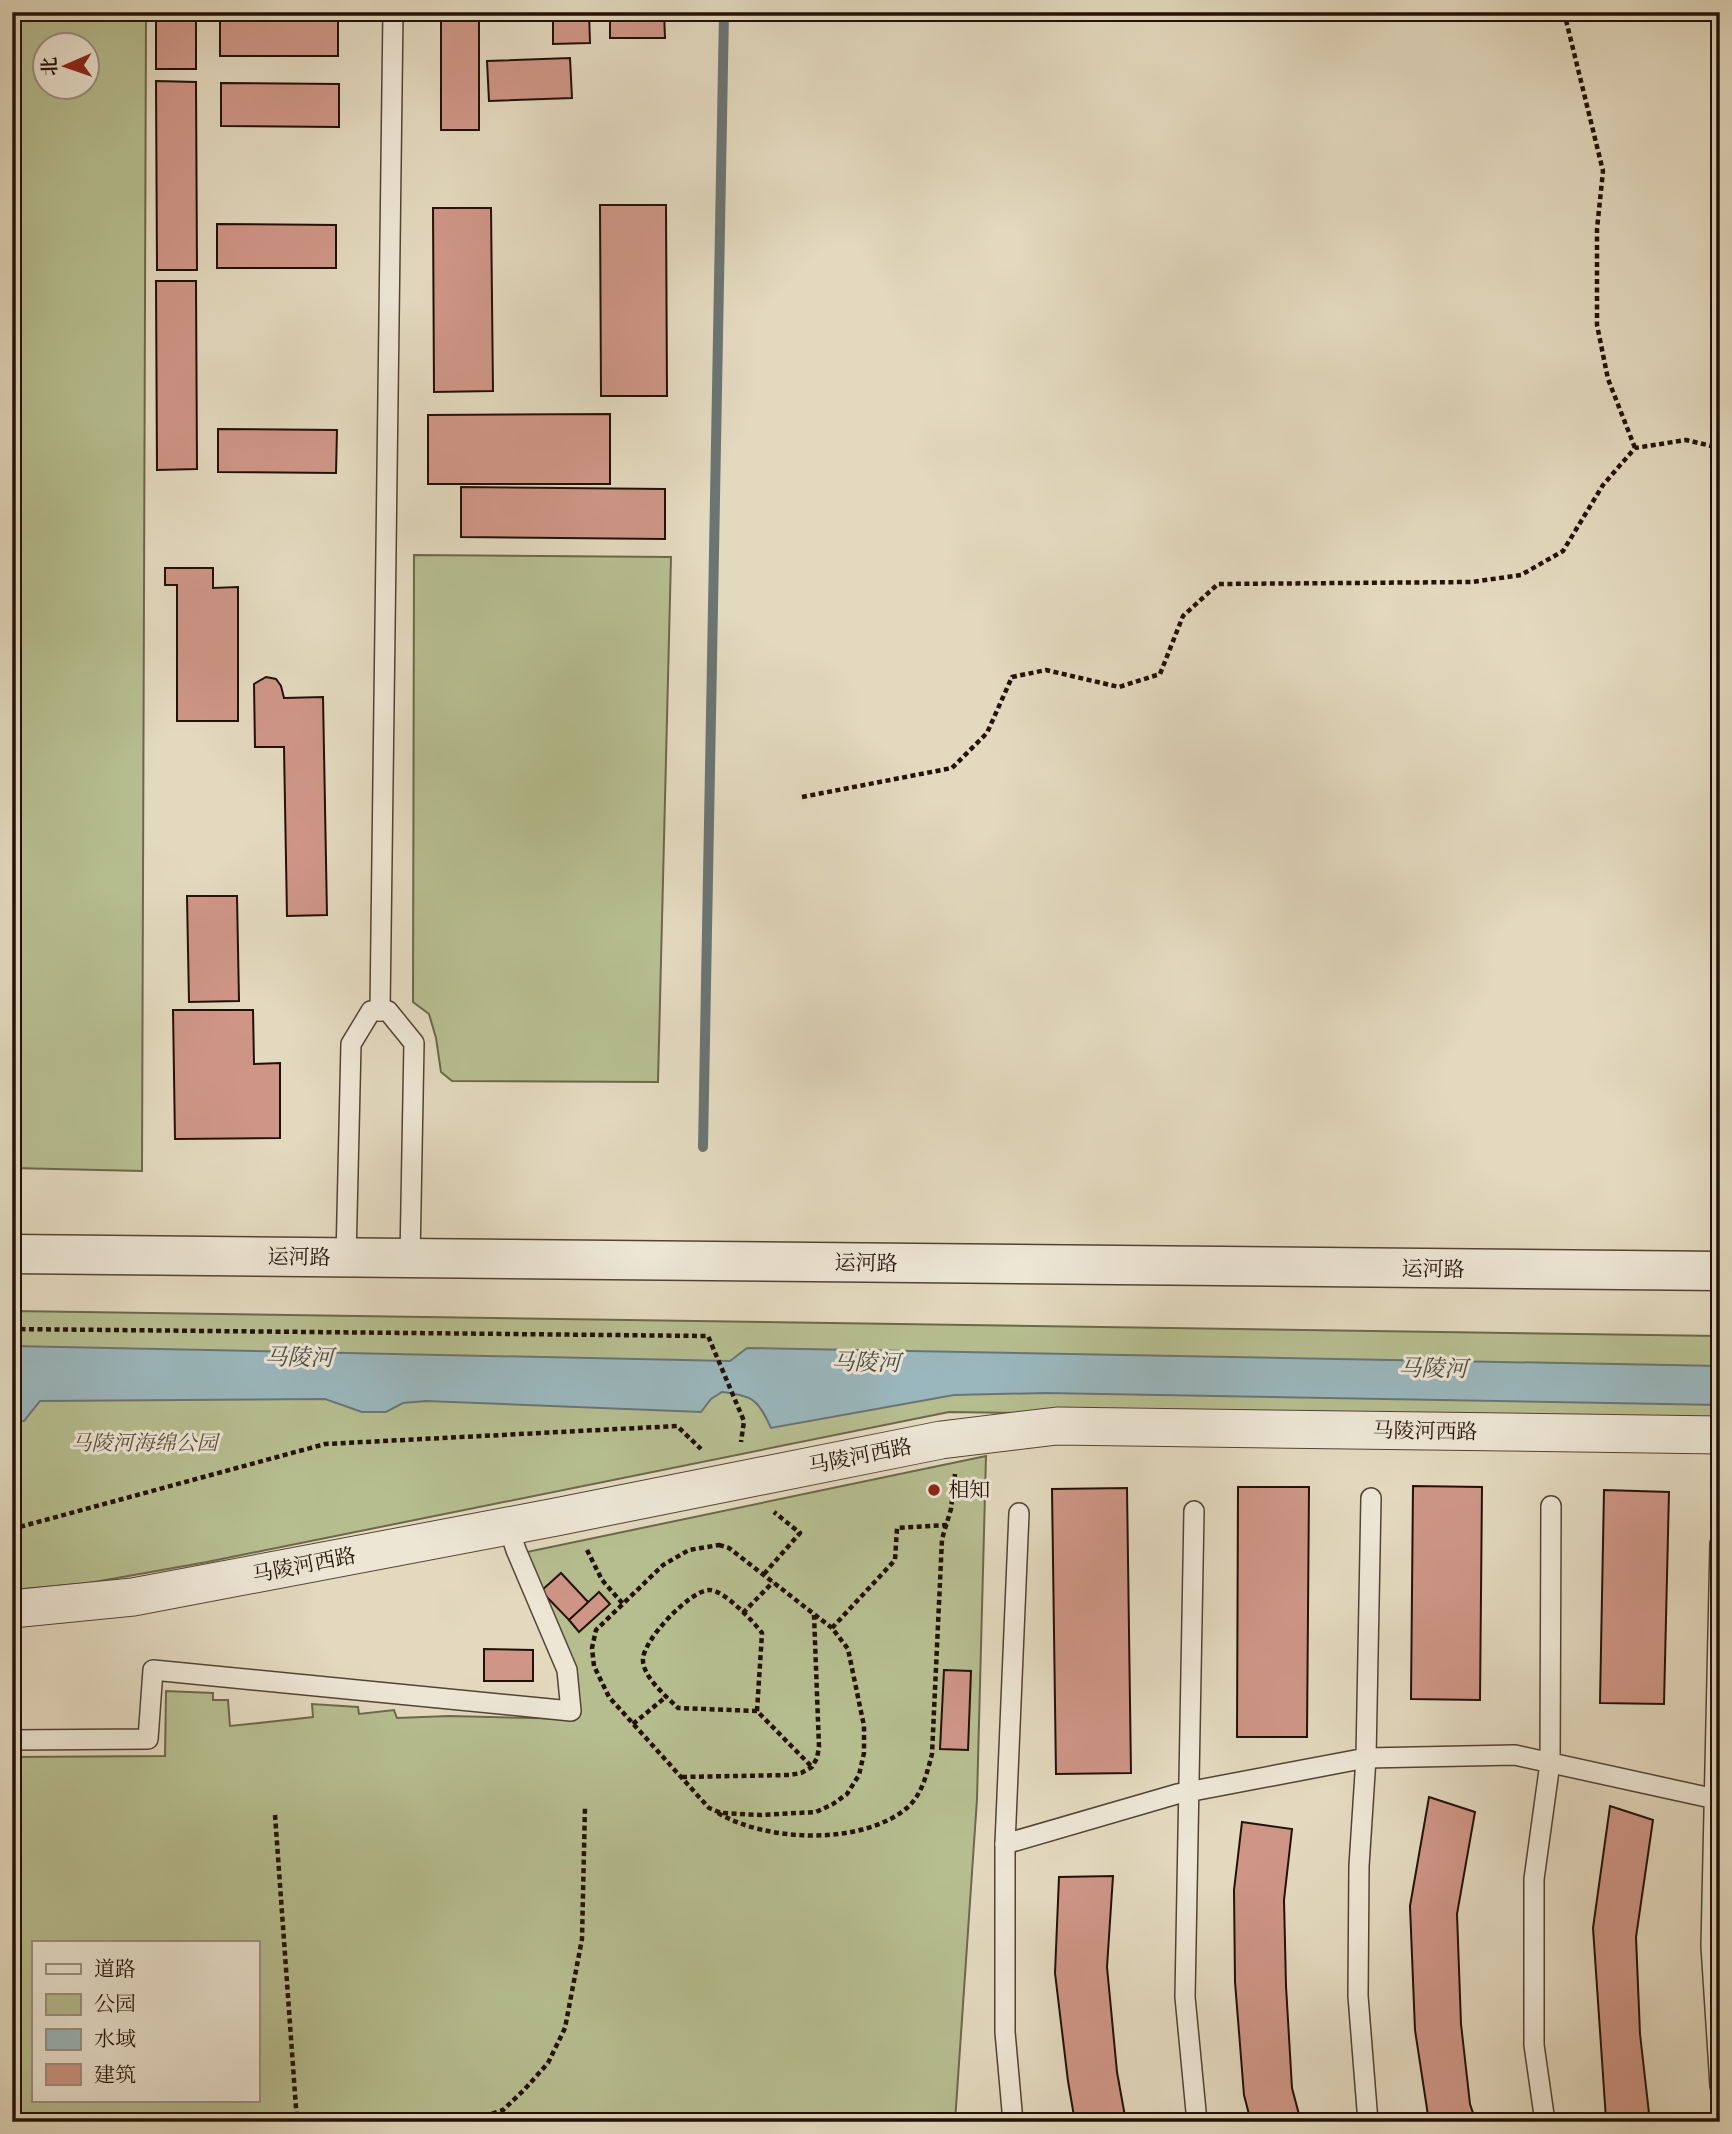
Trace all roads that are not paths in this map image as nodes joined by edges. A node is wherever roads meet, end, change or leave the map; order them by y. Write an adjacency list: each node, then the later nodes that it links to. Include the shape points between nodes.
1 (393, 12): 2 (lane)
2 (380, 1011): 4 (lane, via 371,1011 351,1044); 5 (lane, via 388,1011 414,1043)
3 (12, 1254): 4 (street, 运河路)
4 (346, 1258): 5 (street, 运河路)
5 (410, 1258): 6 (street, 运河路)
6 (1720, 1271)
7 (1720, 1435): 12 (street, 马陵河西路, via 1057,1426 956,1438)
8 (1371, 1498): 16 (lane)
9 (1551, 1506): 17 (lane)
10 (1194, 1511): 18 (lane)
11 (1019, 1513): 20 (lane)
12 (508, 1526): 14 (street, 马陵河西路, via 133,1597); 15 (lane, via 567,1670 571,1711 153,1670 148,1740)
13 (1720, 1544): 19 (lane)
14 (12, 1609)
15 (12, 1740)
16 (1366, 1758): 17 (lane, via 1515,1755); 18 (lane); 24 (lane, via 1358,1996)
17 (1550, 1763): 19 (lane); 25 (lane, via 1534,1879 1534,2045)
18 (1188, 1791): 20 (lane); 23 (lane, via 1185,1997)
19 (1717, 1799): 21 (lane, via 1711,1946)
20 (1005, 1844): 22 (lane, via 1005,2032)
21 (1720, 2086)
22 (1013, 2122)
23 (1197, 2122)
24 (1368, 2122)
25 (1545, 2122)

